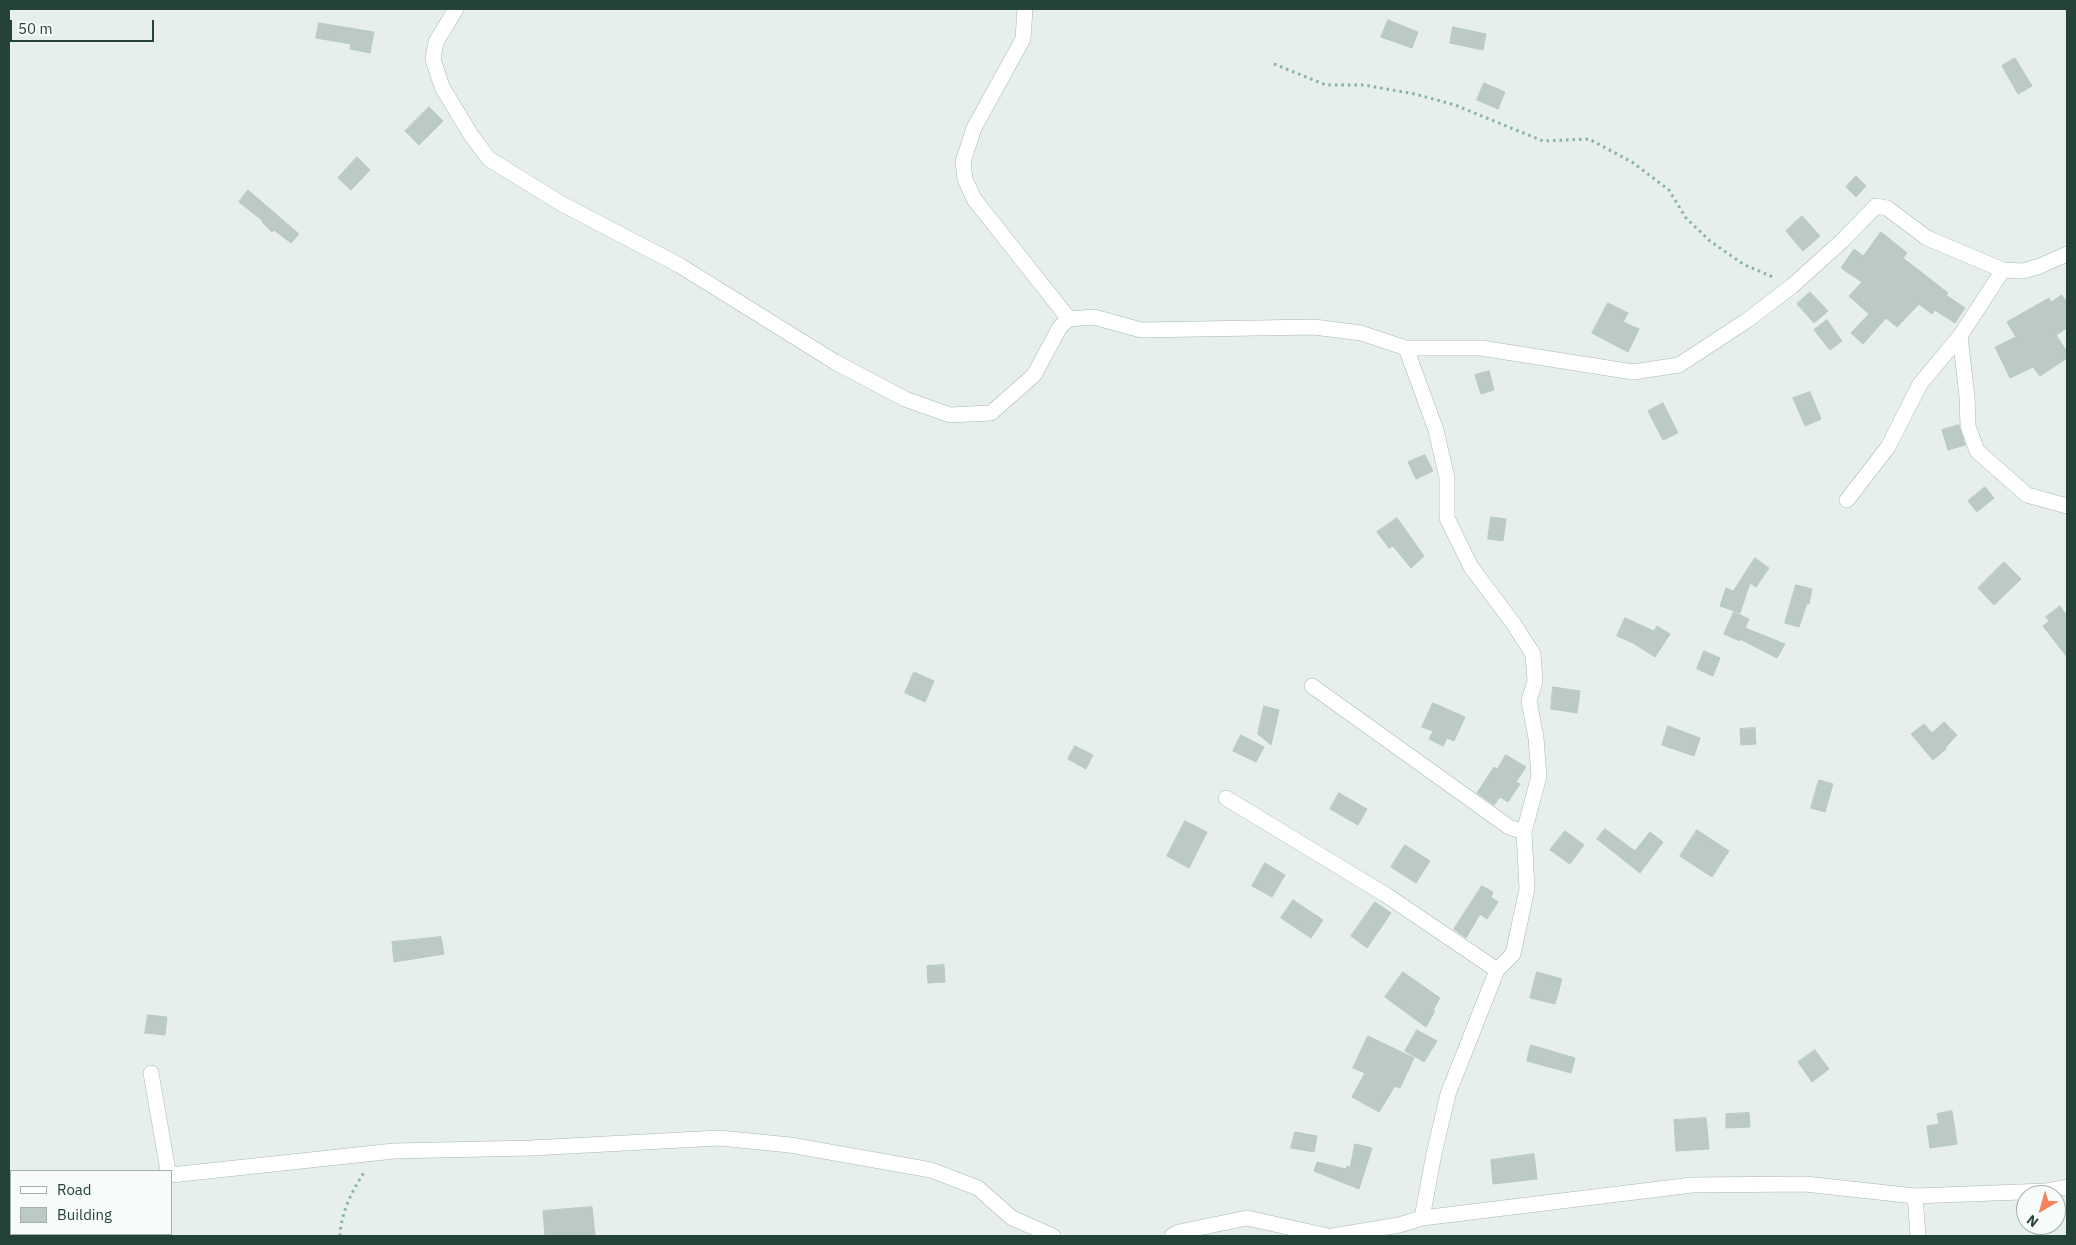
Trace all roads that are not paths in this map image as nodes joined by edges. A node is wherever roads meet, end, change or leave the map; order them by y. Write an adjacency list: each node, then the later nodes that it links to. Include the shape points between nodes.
1 (456, 9): 5 (street, via 436,42 433,59 442,87 490,159 562,204 679,265 836,362 905,399 950,415 991,412 1034,375 1060,327)
2 (1025, 9): 5 (street, via 1023,39 974,128 963,162 974,199)
3 (2067, 254): 4 (street, via 2023,271)
4 (2002, 270): 6 (street); 7 (street, via 1927,238 1887,208 1876,206 1792,286 1679,365 1633,372 1481,348)
5 (1069, 319): 7 (street, via 1094,317 1141,330 1314,327 1362,333)
6 (1960, 336): 8 (street, via 1920,384 1888,446); 9 (street, via 1968,426 1977,451 2027,494)
7 (1406, 348): 12 (street, via 1436,430 1447,478 1447,518 1471,567 1533,654 1535,681 1529,701 1539,776)
8 (1847, 500)
9 (2067, 506)
10 (1312, 686): 12 (street, via 1509,827)
11 (1226, 798): 13 (street, via 1386,895)
12 (1524, 832): 13 (street, via 1527,889 1513,954)
13 (1497, 970): 19 (street, via 1448,1094)
14 (151, 1073): 15 (street)
15 (168, 1170)
16 (172, 1175): 20 (street, via 394,1151 719,1138 790,1145 930,1170 978,1188 1012,1218)
17 (2067, 1187): 18 (street, via 2046,1191)
18 (1915, 1196): 19 (street, via 1804,1184 1692,1185); 24 (street)
19 (1422, 1218): 23 (street)
20 (1053, 1236)
21 (1172, 1236): 22 (street, via 1247,1218)
22 (1328, 1236)
23 (1332, 1236)
24 (1918, 1236)

